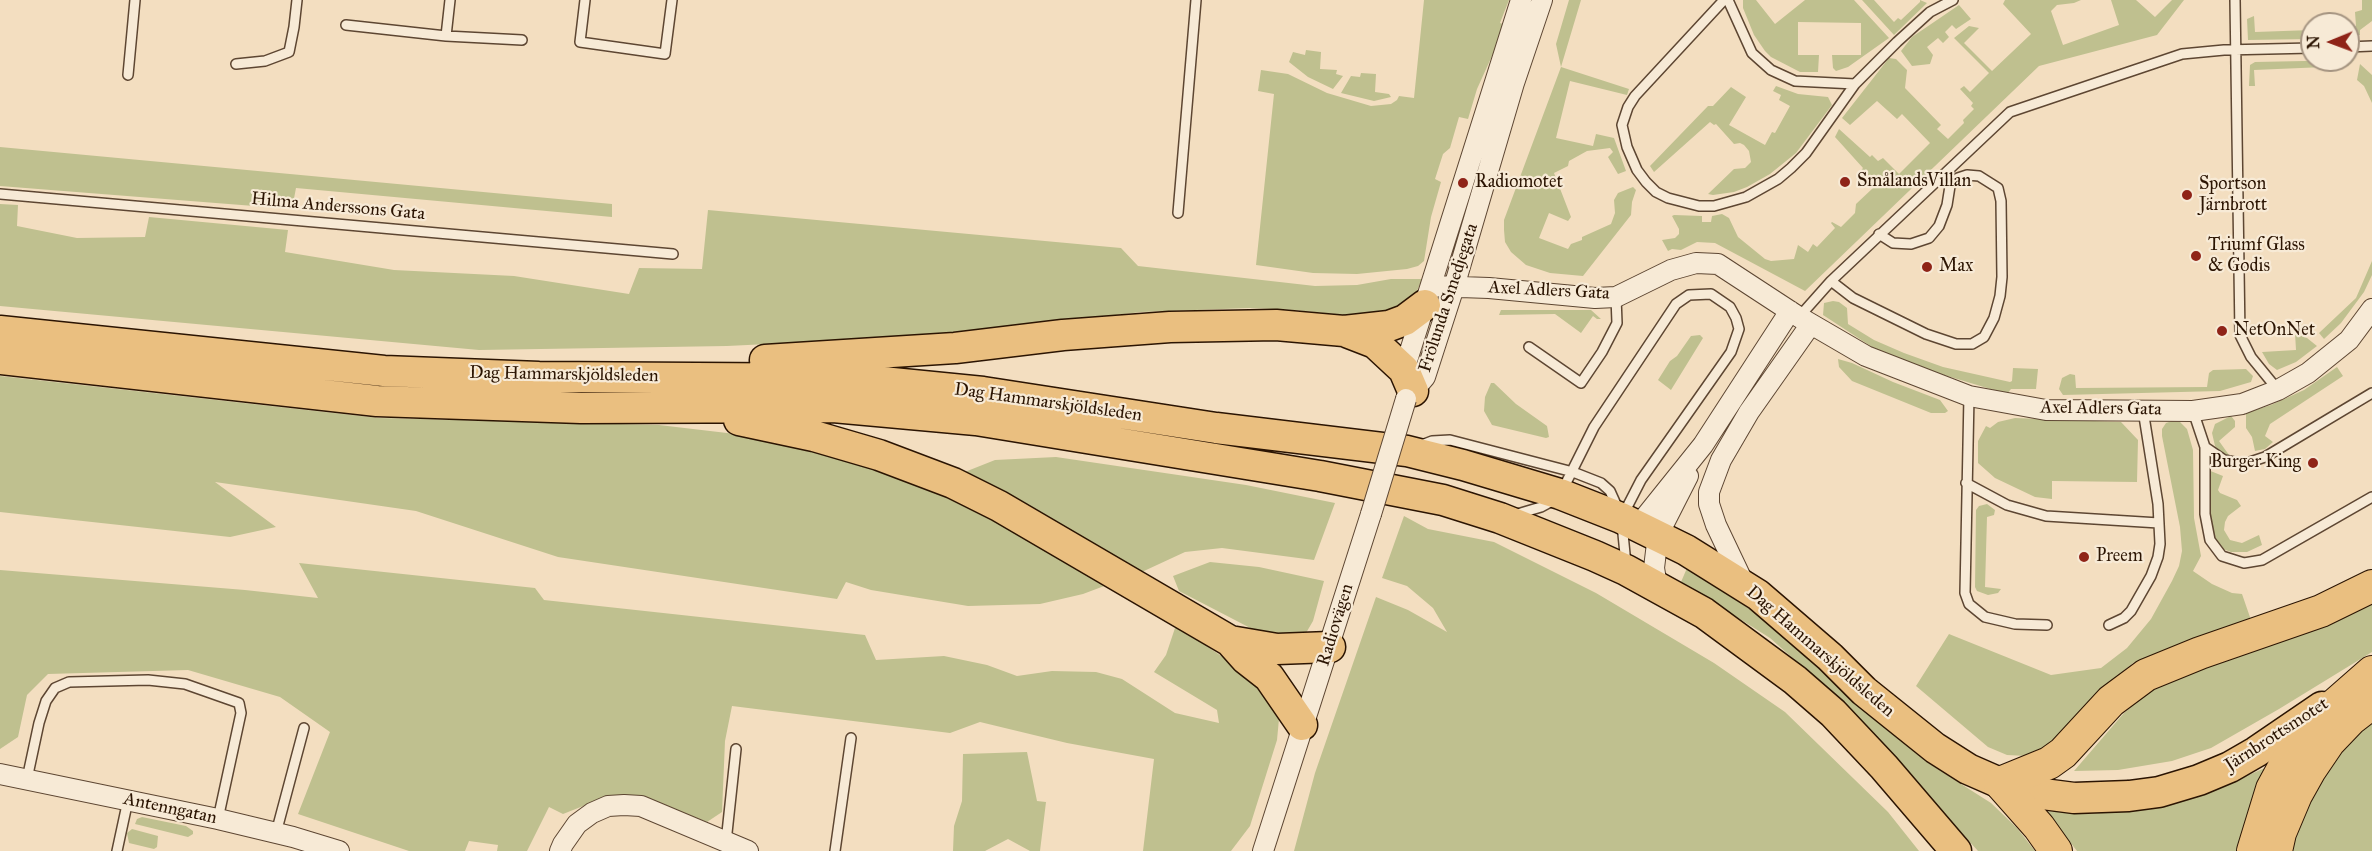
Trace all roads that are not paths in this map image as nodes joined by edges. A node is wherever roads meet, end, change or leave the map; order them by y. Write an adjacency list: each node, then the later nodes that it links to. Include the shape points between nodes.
1 (135, 0): 18 (lane)
2 (297, 0): 17 (lane, via 289,52 264,61)
3 (450, 0): 13 (lane)
4 (585, 0): 5 (lane, via 580,42 665,54)
5 (672, 0)
6 (1196, 0): 21 (lane)
7 (1521, 0): 26 (street, Frölunda Smedjegata)
8 (1542, 0): 25 (street, Frölunda Smedjegata)
9 (1726, 0): 19 (lane, via 1752,52 1771,70 1795,81); 19 (lane, via 1635,96 1624,117 1626,147 1637,170 1656,192 1686,204 1714,206 1759,191 1806,153)
10 (1953, 0): 19 (lane, via 1930,12)
11 (2235, 0): 16 (lane)
12 (346, 25): 13 (lane)
13 (446, 36): 14 (lane)
14 (522, 40)
15 (2300, 48): 16 (lane)
16 (2236, 50): 22 (lane, via 2182,54 2010,112); 36 (lane, via 2240,335 2251,357)
17 (236, 64)
18 (128, 75)
19 (1855, 84)
20 (0, 194): 23 (lane, Hilma Anderssons Gata)
21 (1178, 213)
22 (1879, 234): 24 (lane); 24 (lane, via 1902,244 1929,238 1939,226 1950,186 1958,178 1979,176 1998,188 2002,277 1994,318 1984,337 1972,344 1956,344 1926,334 1853,298)
23 (673, 254)
24 (1831, 281): 29 (lane)
25 (1454, 287): 26 (street, Axel Adlers Gata); 27 (street, Axel Adlers Gata); 35 (street, Frölunda Smedjegata, via 1425,377)
26 (1428, 296): 31 (main road, via 1405,320 1389,326); 35 (street, Frölunda Smedjegata)
27 (1616, 297): 29 (street, Axel Adlers Gata, via 1671,270 1696,263 1718,264); 32 (lane, via 1617,323 1581,383)
28 (2372, 309): 36 (street, Axel Adlers Gata, via 2339,350)
29 (1800, 318): 38 (street, Axel Adlers Gata, via 1866,356); 48 (street); 52 (street, via 1720,460 1709,492 1716,525)
30 (0, 331): 34 (main road, Dag Hammarskjöldsleden, via 384,371)
31 (1344, 331): 34 (main road, via 1276,325 1159,327 707,365); 35 (main road, via 1375,343)
32 (1529, 347)
33 (0, 359): 39 (main road, Dag Hammarskjöldsleden, via 377,401)
34 (637, 376): 43 (main road, Dag Hammarskjöldsleden, via 852,379 971,390 1216,428 1407,451 1474,468)
35 (1408, 386): 56 (street, Radiovägen, bridge)
36 (2278, 390): 41 (street, Axel Adlers Gata, via 2242,404)
37 (2372, 393): 42 (lane, via 2265,457 2244,464 2224,459)
38 (1969, 396): 40 (street, Axel Adlers Gata, via 2046,410); 44 (lane)
39 (688, 408): 46 (main road, Dag Hammarskjöldsleden, via 832,407 976,420 1409,492); 55 (main road, via 814,436 922,470 999,506)
40 (2143, 410): 41 (street, Axel Adlers Gata); 47 (lane)
41 (2193, 411): 42 (lane)
42 (2205, 447): 45 (lane, via 2205,514 2210,540 2222,556 2244,563 2262,560)
43 (1566, 483): 46 (lane, via 1552,502); 48 (main road, Dag Hammarskjöldsleden); 48 (lane, via 1594,427 1676,304 1689,295 1711,294 1730,307 1739,329 1731,352 1641,480)
44 (1966, 483): 47 (lane, via 2007,505 2046,516); 53 (lane, via 1964,579 1969,604 1985,617 2015,624)
45 (2372, 497)
46 (1500, 518): 49 (main road, Dag Hammarskjöldsleden)
47 (2159, 523): 54 (lane, via 2159,550 2151,576 2131,611)
48 (1639, 526): 49 (lane); 50 (street); 52 (main road, Dag Hammarskjöldsleden)
49 (1626, 570): 50 (main road, Dag Hammarskjöldsleden)
50 (1657, 586): 76 (main road, Dag Hammarskjöldsleden, via 1743,640 1833,713)
51 (2372, 586): 65 (highway, via 2321,611 2146,675 2111,701 2063,753 2049,763)
52 (1745, 587): 65 (main road, Dag Hammarskjöldsleden, via 1791,622 1902,724 1968,769)
53 (2047, 625)
54 (2109, 625)
55 (1230, 642): 56 (main road, via 1277,648); 59 (main road, via 1269,677)
56 (1330, 647): 59 (street, Radiovägen)
57 (2372, 672): 65 (main road, Järnbrottsmotet, via 2230,767 2159,792 2074,798); 78 (highway, via 2315,722 2290,756 2272,789)
58 (2372, 703): 79 (highway, via 2329,742 2310,770 2280,833)
59 (1302, 725): 75 (street, Radiovägen)
60 (304, 728): 68 (lane)
61 (851, 738): 74 (lane)
62 (736, 748): 69 (lane)
63 (0, 774): 64 (street, Antenngatan)
64 (27, 779): 66 (street, Antenngatan); 67 (lane, via 39,723 55,688 69,682 184,684 239,704 241,714)
65 (2000, 783): 77 (highway)
66 (128, 800): 67 (street, Antenngatan); 70 (lane)
67 (218, 819): 68 (street, Antenngatan)
68 (287, 838): 71 (street, Antenngatan)
69 (726, 842): 72 (street, via 641,806 624,805 592,813 578,824); 73 (street)
70 (117, 851)
71 (339, 851)
72 (561, 851)
73 (748, 851)
74 (835, 851)
75 (1263, 851)
76 (1956, 851)
77 (2056, 851)
78 (2253, 851)
79 (2276, 851)

